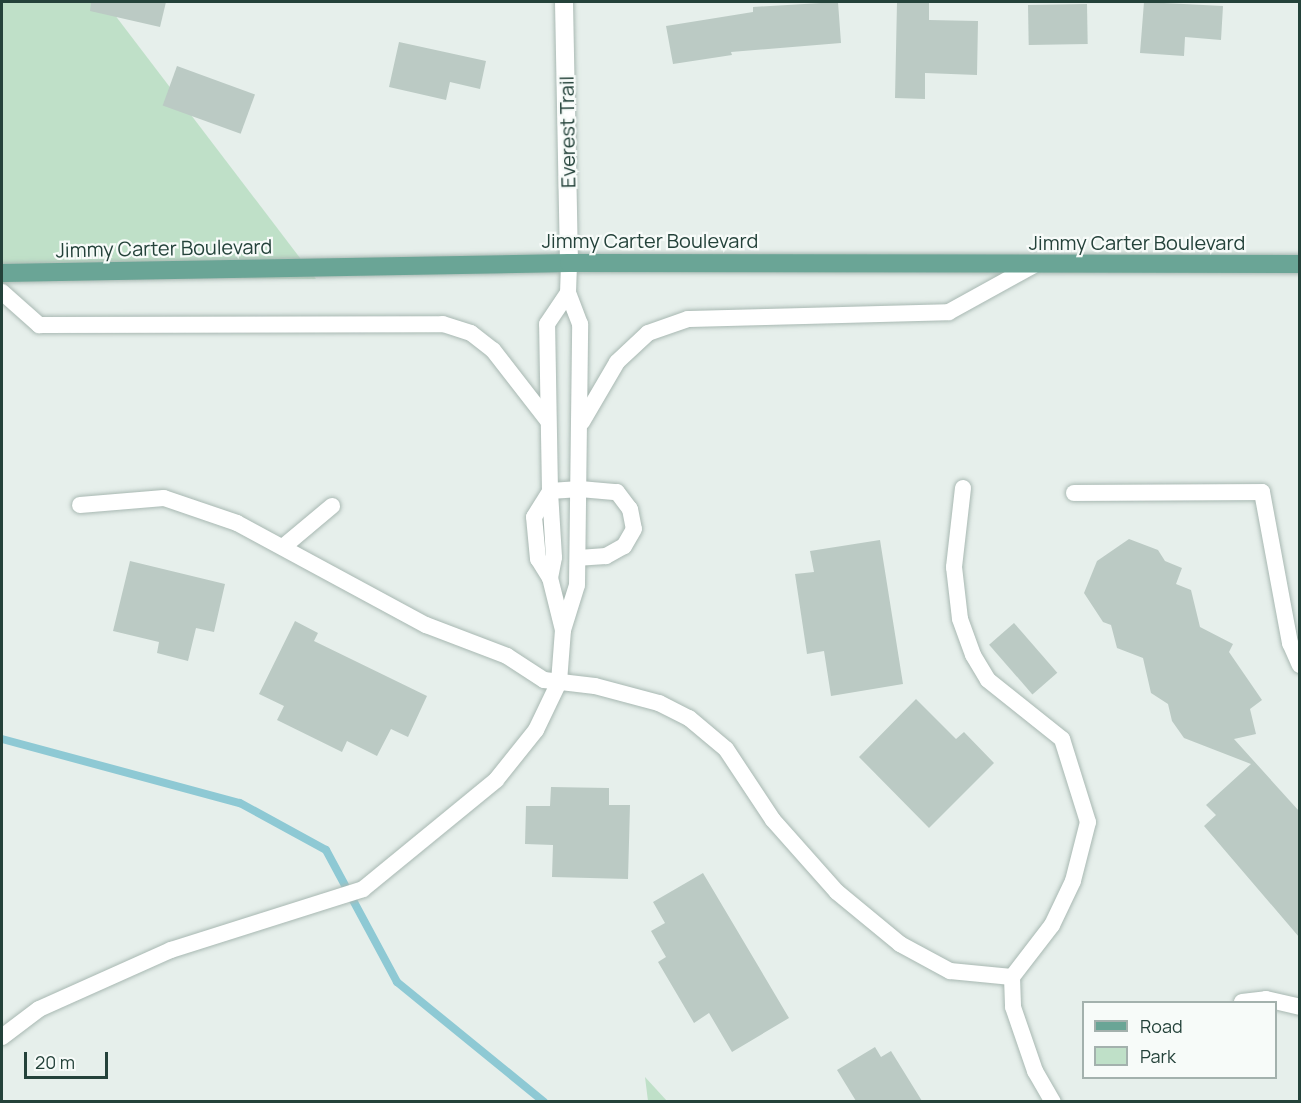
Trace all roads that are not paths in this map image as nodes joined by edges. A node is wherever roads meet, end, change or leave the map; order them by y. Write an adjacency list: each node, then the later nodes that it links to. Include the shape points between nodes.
1 (564, 2): 2 (street, Everest Trail)
2 (569, 263): 3 (main road, Jimmy Carter Boulevard); 5 (main road, Jimmy Carter Boulevard); 7 (lane)
3 (1036, 264): 4 (main road, Jimmy Carter Boulevard); 9 (lane, via 949,312 688,319 648,333 617,362)
4 (1299, 264)
5 (2, 273)
6 (2, 292): 8 (lane, via 39,325 443,324 471,333 493,350)
7 (568, 293): 8 (lane, via 547,324); 9 (lane, via 580,324)
8 (548, 421): 12 (lane)
9 (582, 423): 11 (lane)
10 (963, 488): 21 (lane, via 954,567 960,619 973,655 988,681 1062,739 1088,822 1073,881 1052,925)
11 (580, 489): 12 (lane); 17 (lane); 17 (lane, via 617,492 630,509 634,529 624,546 606,556)
12 (550, 491): 18 (lane, via 534,517 538,559 550,578)
13 (1074, 494): 19 (lane, via 1262,492 1290,643)
14 (80, 505): 16 (lane, via 164,498 237,523)
15 (332, 506): 16 (lane)
16 (283, 547): 20 (lane, via 426,625 507,656 544,680)
17 (579, 558): 18 (lane, via 577,585)
18 (563, 630): 20 (lane)
19 (1299, 665)
20 (559, 682): 21 (lane, via 595,686 659,703 690,718 726,749 773,820 837,892 900,945 950,971); 26 (lane, via 536,730 496,780 363,889 171,950 39,1009)
21 (1012, 977): 27 (lane, via 1013,1007 1035,1071)
22 (1250, 1001): 23 (lane)
23 (1274, 1001)
24 (1277, 1002): 25 (lane)
25 (1299, 1007)
26 (2, 1037)
27 (1053, 1101)

